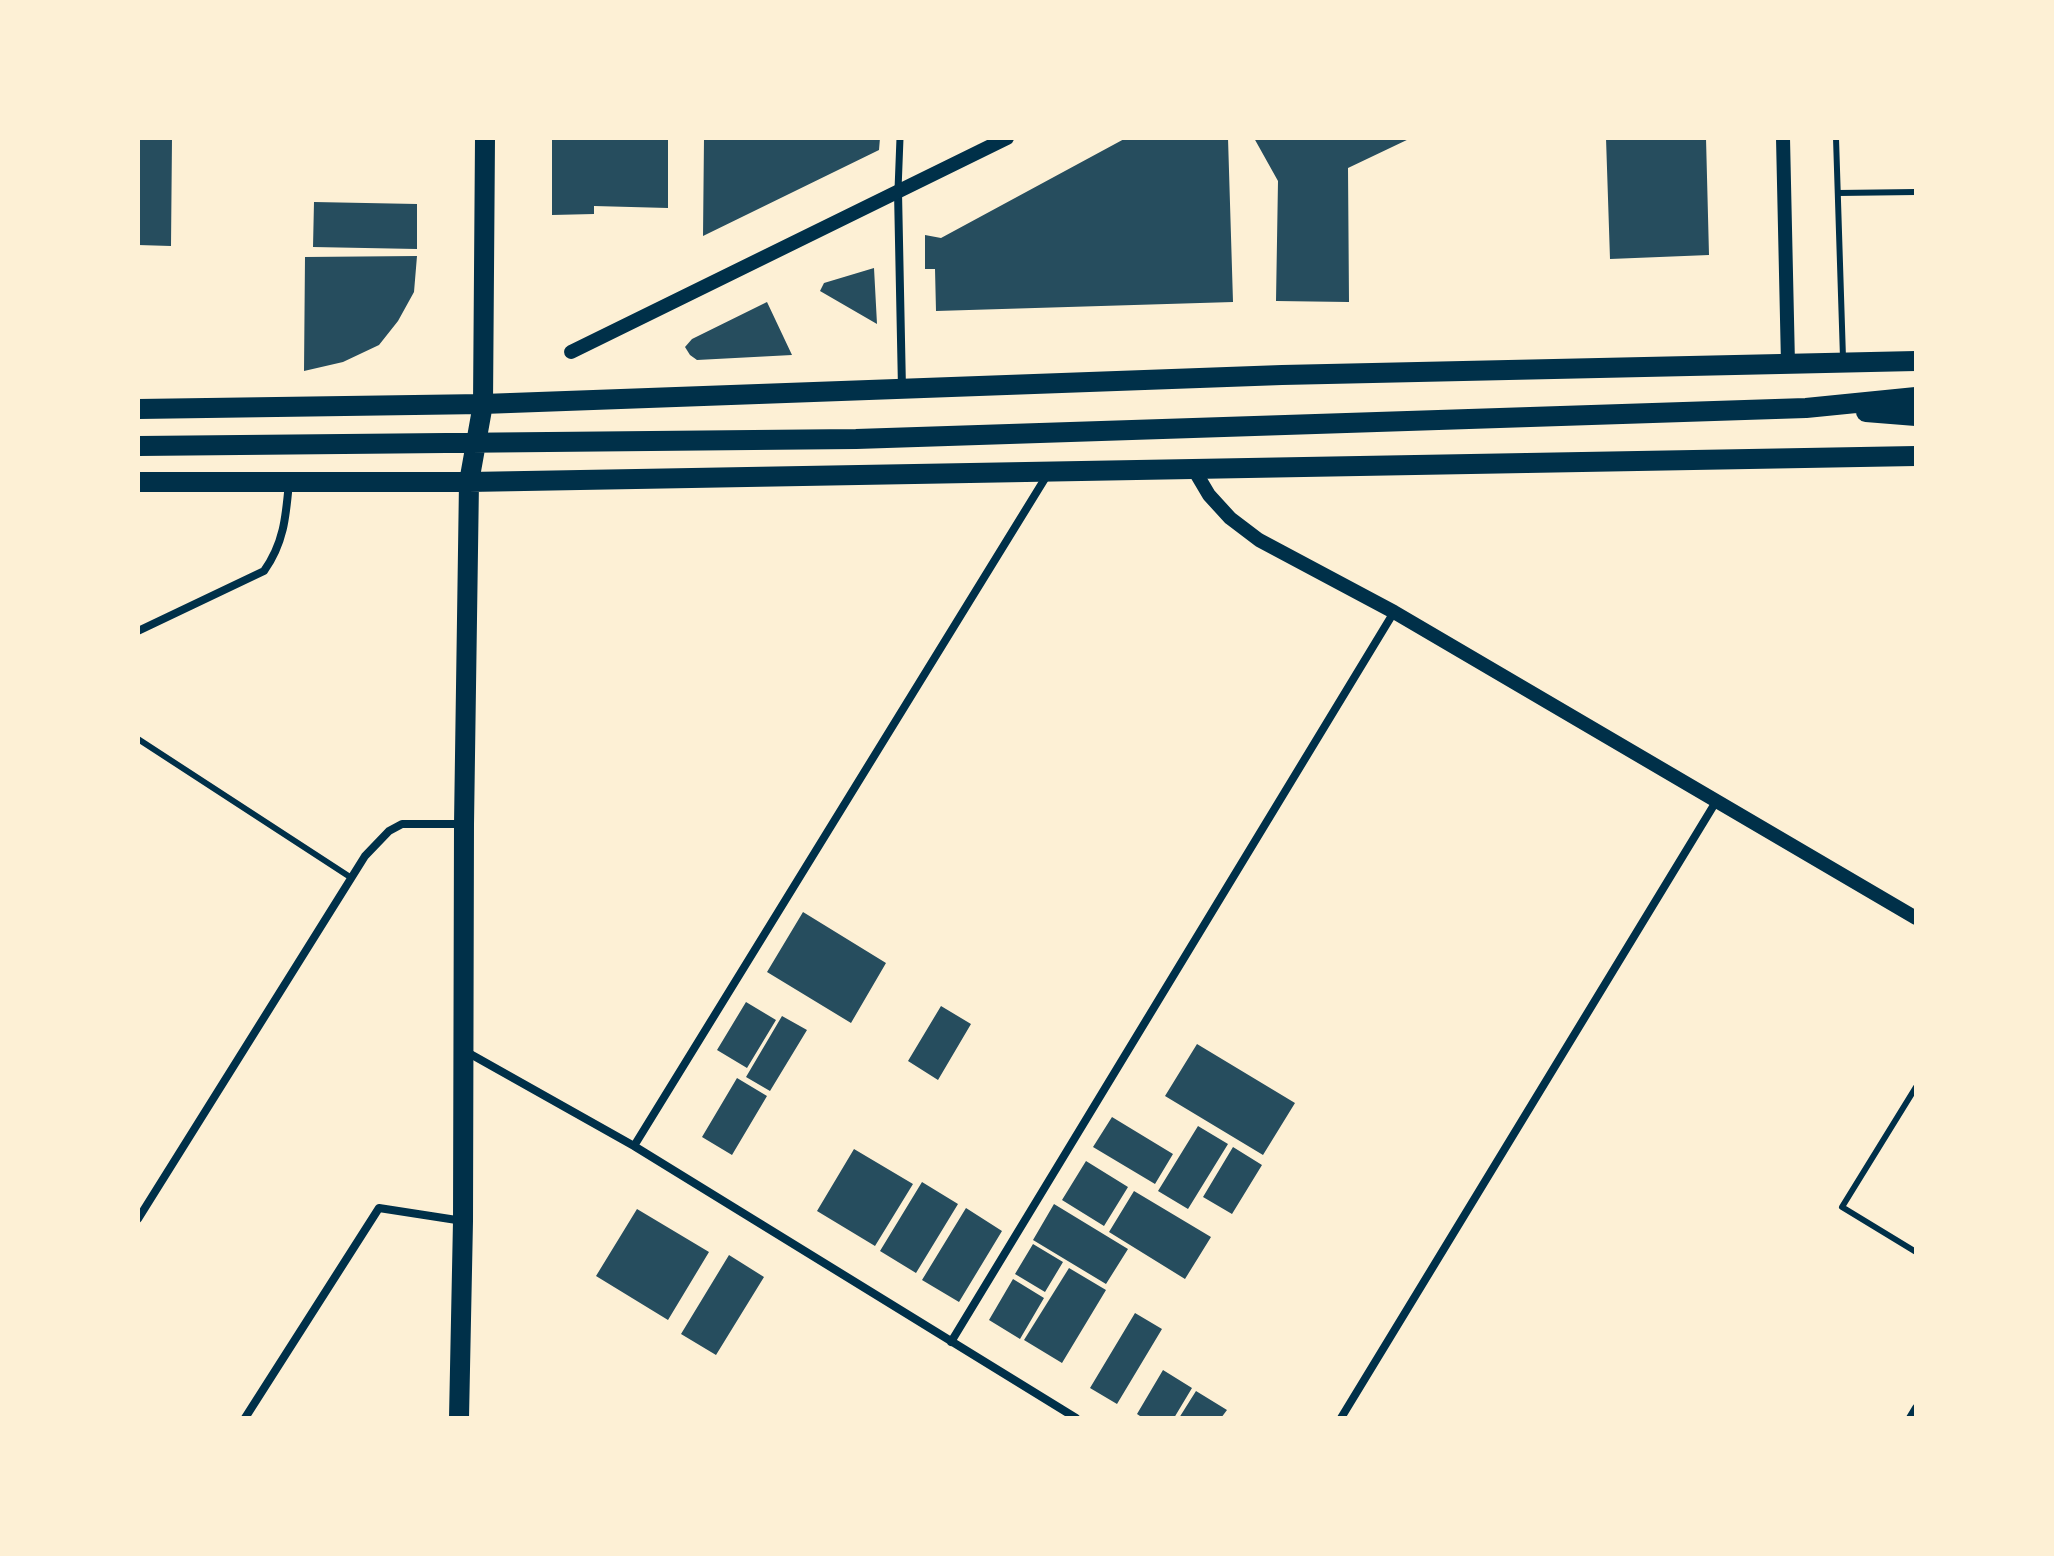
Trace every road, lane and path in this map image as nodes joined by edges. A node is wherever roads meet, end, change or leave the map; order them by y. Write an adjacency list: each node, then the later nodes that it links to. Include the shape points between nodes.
1 (485, 138): 15 (main road)
2 (900, 138): 6 (street)
3 (1007, 138): 6 (street)
4 (1783, 138): 12 (street)
5 (1836, 138): 8 (lane)
6 (898, 192): 9 (street); 13 (street)
7 (1916, 192): 8 (lane)
8 (1838, 193): 11 (lane)
9 (571, 352)
10 (1916, 361): 11 (main road)
11 (1843, 363): 12 (main road)
12 (1788, 364): 13 (main road)
13 (902, 390): 15 (main road)
14 (1916, 397): 16 (main road)
15 (483, 404): 17 (main road); 25 (main road)
16 (1806, 408): 18 (main road); 19 (main road, via 856,439)
17 (138, 409)
18 (1916, 416)
19 (138, 446)
20 (1916, 456): 21 (main road)
21 (1193, 468): 22 (main road); 26 (street, via 1230,518 1259,540)
22 (1049, 472): 25 (main road); 35 (street)
23 (289, 481): 24 (main road); 25 (main road); 27 (street, via 285,526 277,553 264,571)
24 (138, 482)
25 (469, 482): 30 (main road)
26 (1394, 612): 29 (street); 39 (street)
27 (138, 631)
28 (138, 739): 31 (lane)
29 (1717, 799): 32 (street); 44 (street)
30 (464, 824): 31 (street, via 402,824 389,831); 33 (main road)
31 (350, 877): 36 (street)
32 (1916, 918)
33 (464, 1051): 35 (street); 37 (main road)
34 (1916, 1087): 38 (lane, via 1842,1207)
35 (634, 1146): 39 (street)
36 (138, 1219)
37 (463, 1221): 41 (street, via 379,1208); 42 (main road)
38 (1916, 1252)
39 (951, 1342): 43 (street)
40 (1916, 1408): 45 (street)
41 (245, 1418)
42 (459, 1418)
43 (1076, 1418)
44 (1341, 1418)
45 (1910, 1418)

